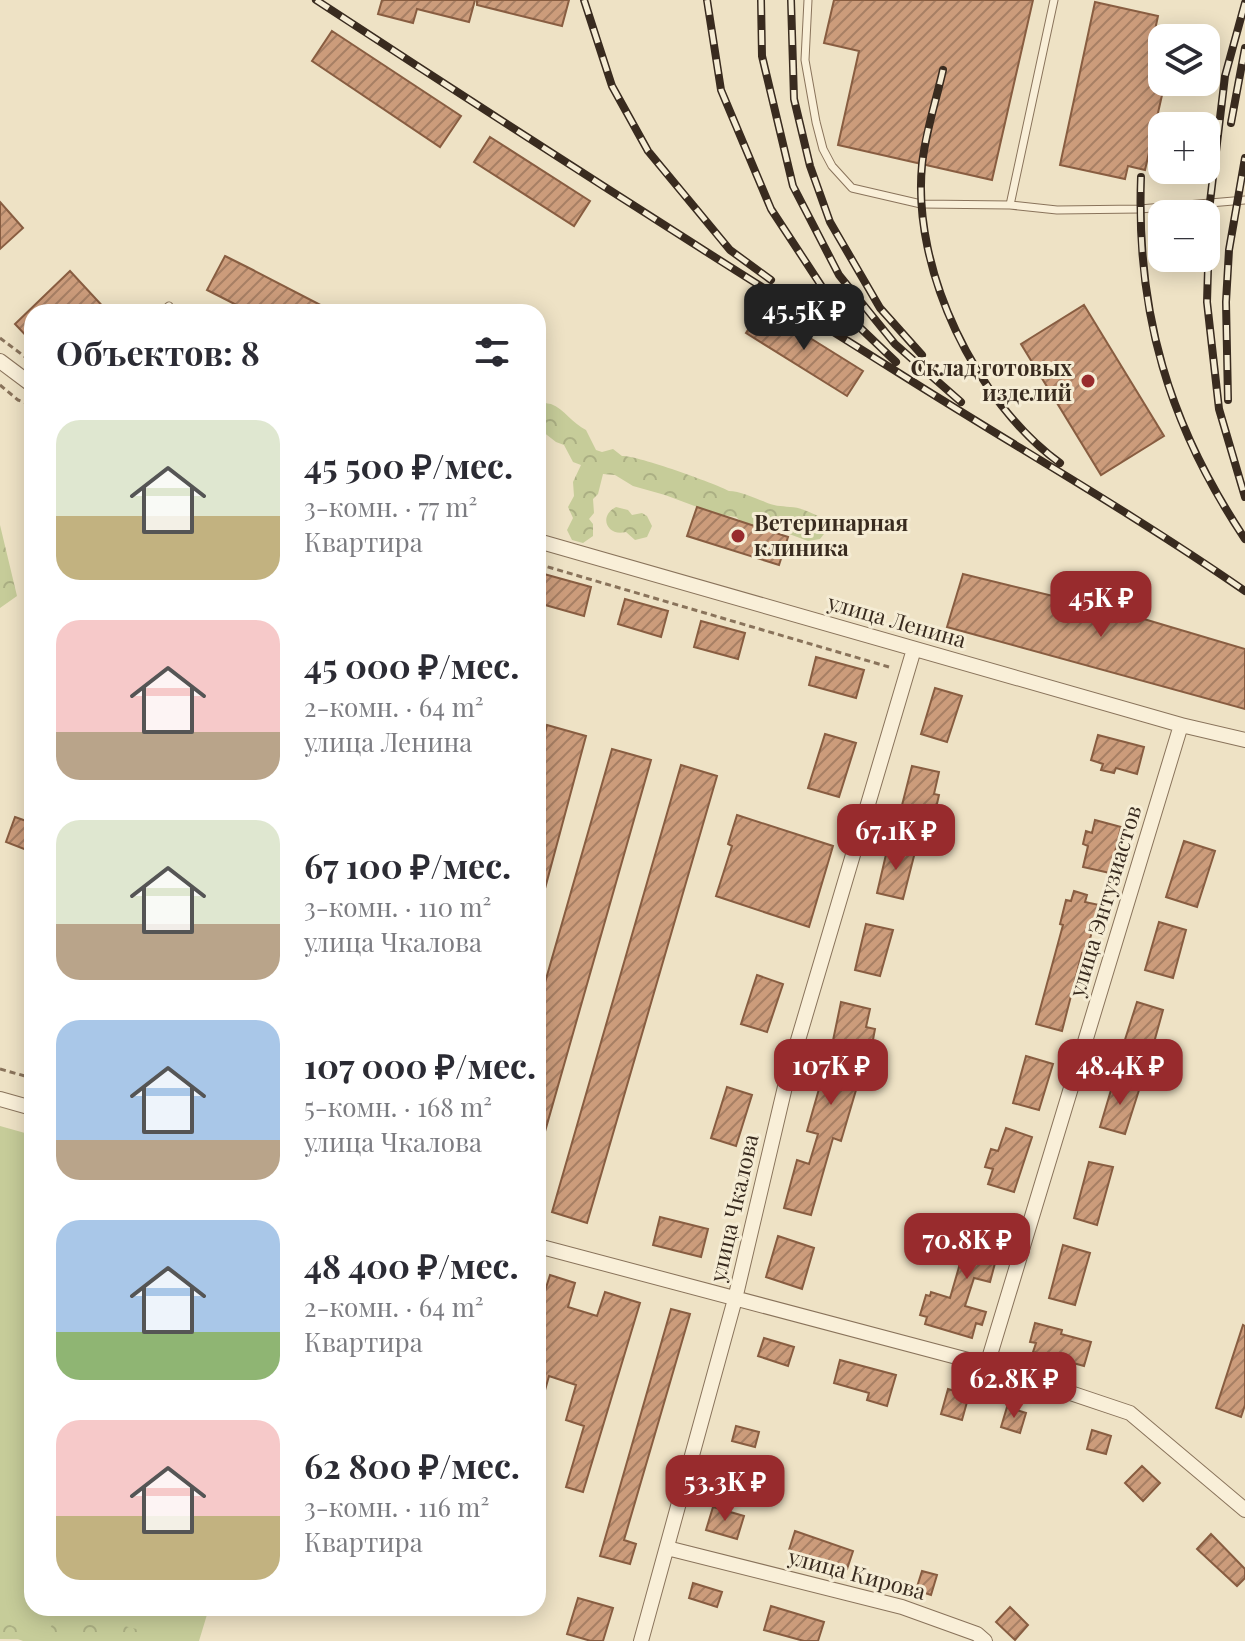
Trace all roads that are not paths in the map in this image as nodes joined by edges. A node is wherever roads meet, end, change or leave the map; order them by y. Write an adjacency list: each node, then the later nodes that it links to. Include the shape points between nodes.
1 (808, 0): 4 (lane, via 805,60 816,122 832,166 852,188 921,204)
2 (1054, 0): 4 (lane)
3 (1245, 200): 4 (lane, via 1126,209)
4 (1010, 205)
5 (0, 361): 6 (street)
6 (24, 379)
7 (546, 543): 8 (street, улица Ленина)
8 (914, 649): 9 (street, улица Ленина); 14 (street, улица Чкалова, via 788,1074)
9 (1181, 725): 10 (street, улица Ленина); 15 (street, улица Энтузиастов)
10 (1245, 740)
11 (0, 1099): 12 (street)
12 (24, 1106)
13 (546, 1248): 14 (street)
14 (735, 1299): 15 (street); 17 (street, улица Чкалова)
15 (987, 1365): 16 (street, via 1130,1413)
16 (1245, 1508)
17 (667, 1548): 18 (street, улица Чкалова); 19 (street, улица Кирова, via 902,1607)
18 (641, 1641)
19 (985, 1641)

